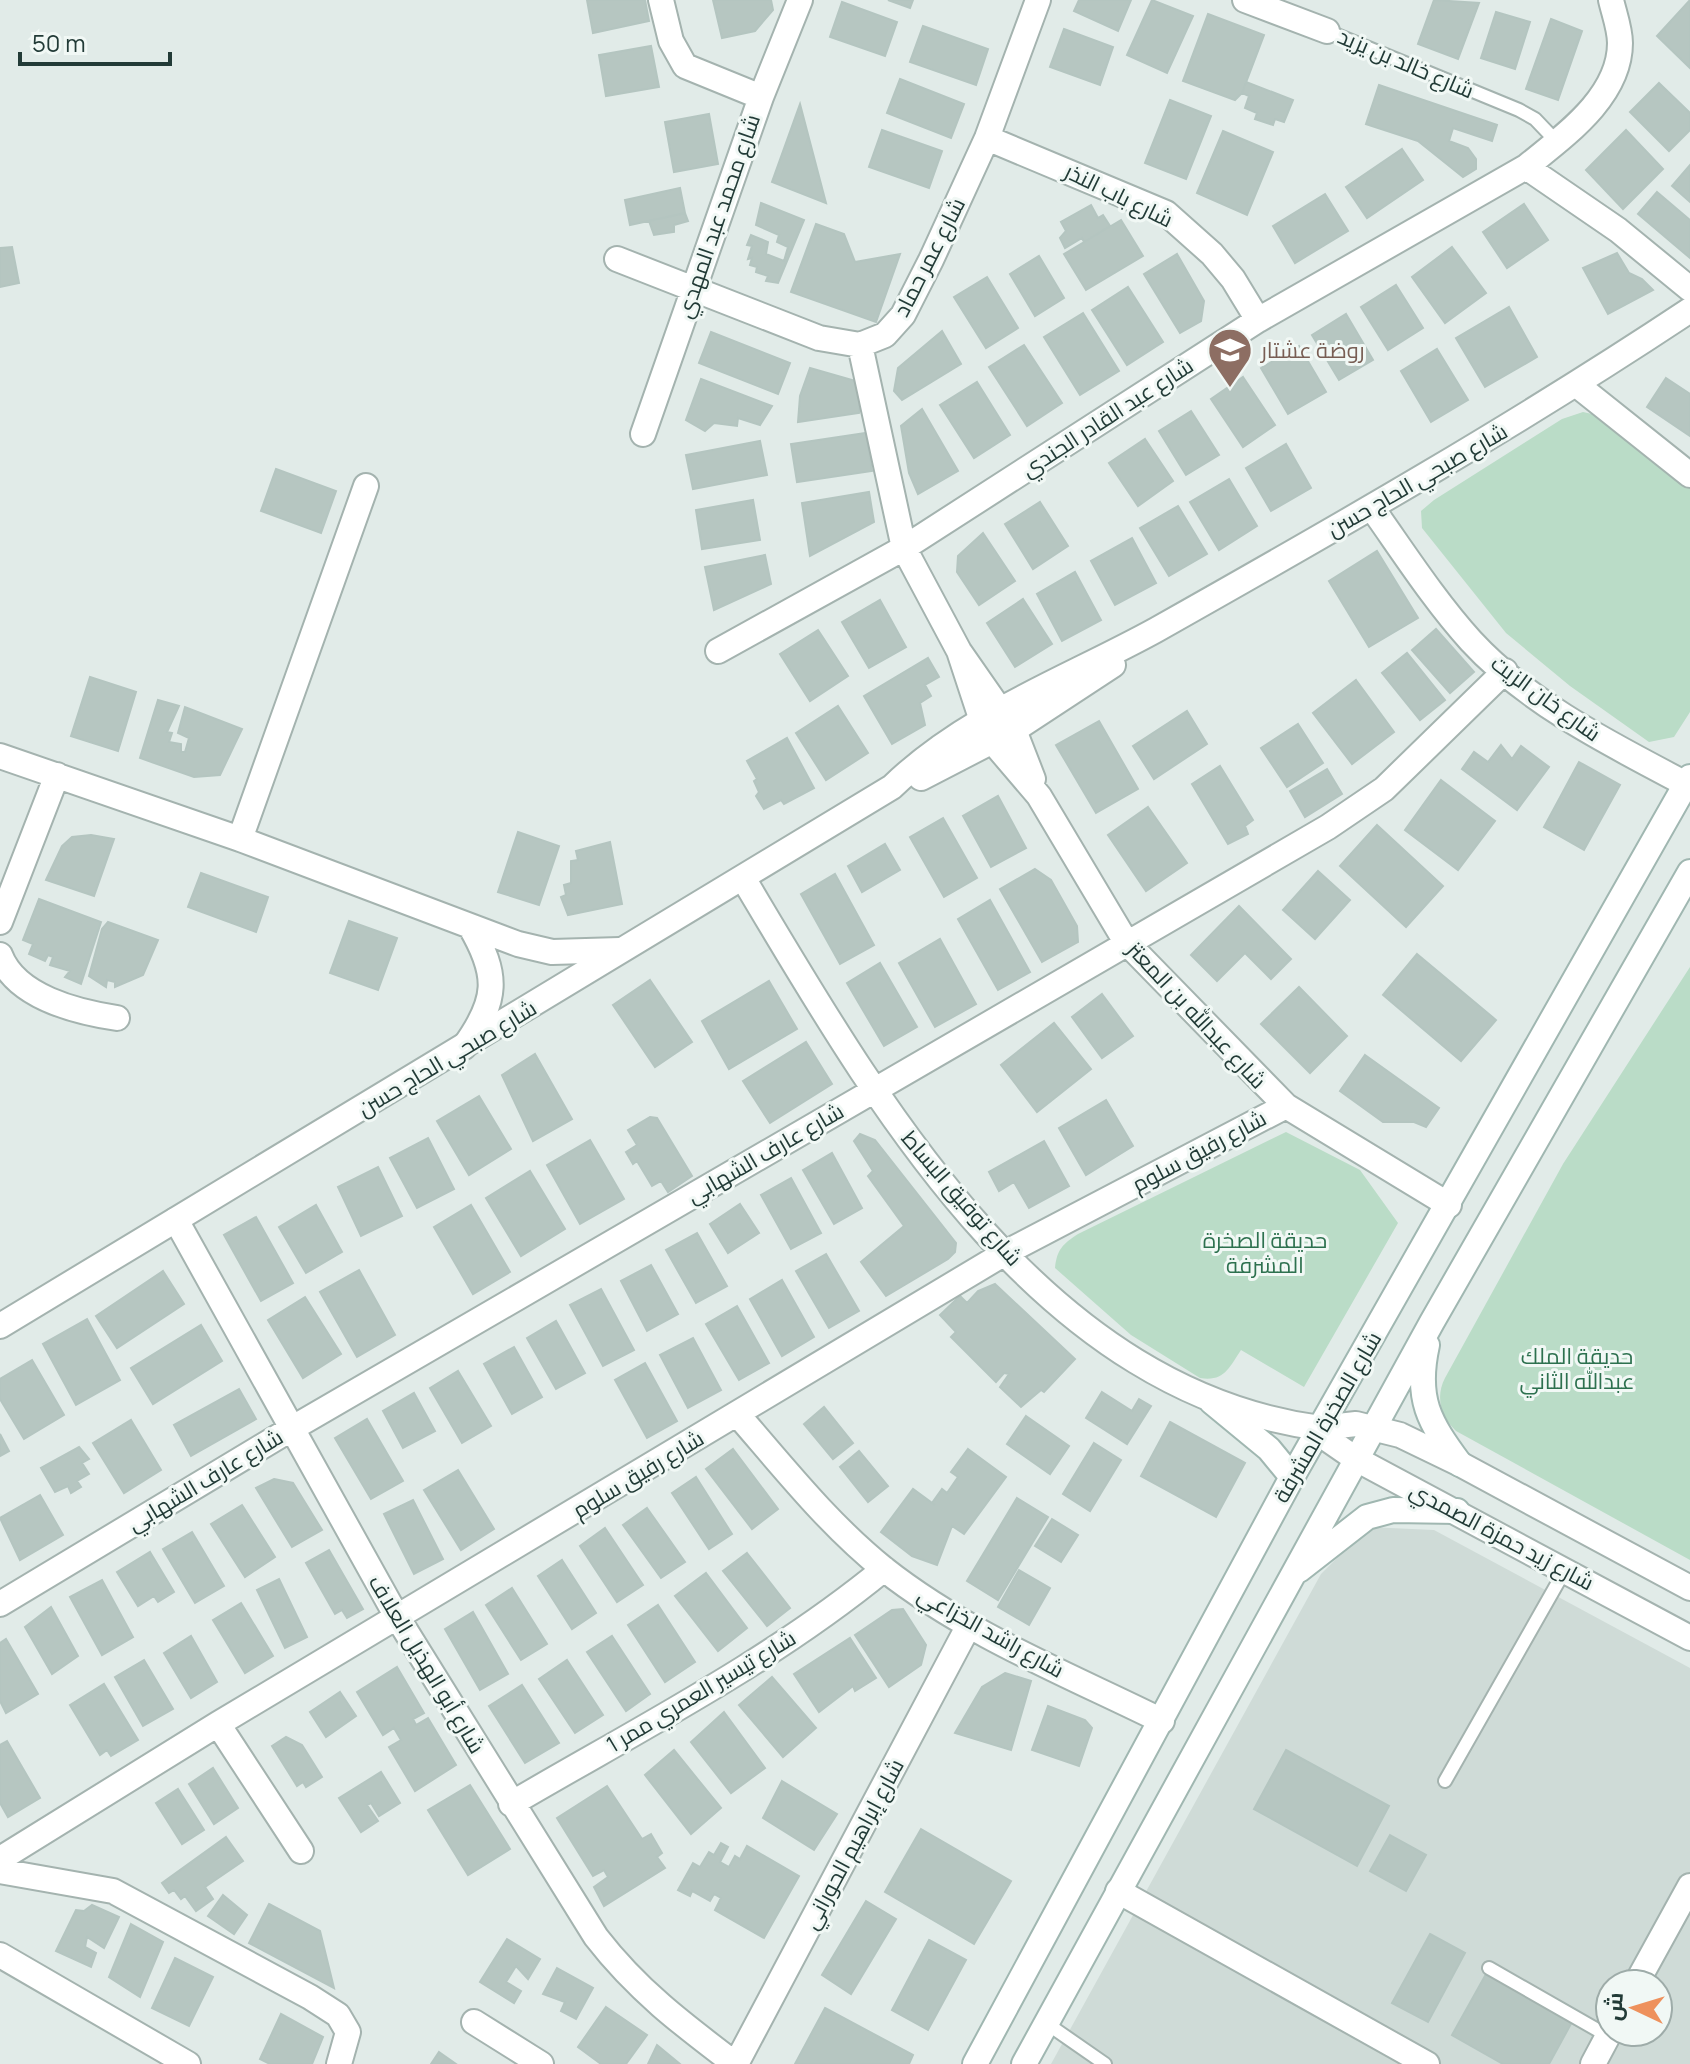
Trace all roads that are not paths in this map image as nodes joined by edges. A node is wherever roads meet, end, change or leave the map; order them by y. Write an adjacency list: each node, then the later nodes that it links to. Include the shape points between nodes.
1 (661, 0): 7 (street, via 671,41 685,66)
2 (800, 0): 7 (street, شارع محمد عبد المهدي)
3 (1038, 0): 8 (street, شارع عمر حماد)
4 (1245, 0): 6 (street, شارع خالد بن يزيد)
5 (1611, 0): 9 (street, شارع عبد القادر الجندي, via 1620,43 1611,86)
6 (1327, 31): 9 (lane, شارع خالد بن يزيد, via 1519,110)
7 (761, 97): 12 (street, شارع محمد عبد المهدي)
8 (987, 138): 15 (street, شارع باب النذر, via 1166,213 1212,254); 16 (street, شارع عمر حماد, via 903,315 885,335)
9 (1557, 142): 10 (street, شارع عبد القادر الجندي)
10 (1526, 167): 13 (street, via 1618,230); 15 (street, شارع عبد القادر الجندي)
11 (617, 259): 12 (street)
12 (693, 287): 16 (street, via 819,338); 18 (street, شارع محمد عبد المهدي)
13 (1690, 289)
14 (1690, 310): 17 (street, شارع صبحي الحاج حسن)
15 (1258, 320): 22 (street, شارع عبد القادر الجندي)
16 (860, 345): 22 (street, شارع عبدالله بن المعتز)
17 (1577, 385): 19 (street); 21 (street, شارع صبحي الحاج حسن)
18 (643, 434)
19 (1690, 475)
20 (366, 486): 29 (street)
21 (1372, 508): 24 (street, شارع خان الزيت, via 1440,603); 25 (street, شارع صبحي الحاج حسن)
22 (904, 548): 23 (street, شارع عبد القادر الجندي); 25 (street, شارع عبدالله بن المعتز)
23 (718, 651)
24 (1505, 671): 28 (street, شارع خان الزيت, via 1610,744); 34 (street, شارع عارف الشهابي, via 1384,789 1328,827)
25 (998, 726): 31 (street, شارع صبحي الحاج حسن, via 912,768 892,787); 34 (street, شارع عبدالله بن المعتز)
26 (0, 756): 27 (street)
27 (57, 775): 29 (street); 32 (street)
28 (1688, 780): 41 (street, شارع الصخرة المشرفة)
29 (240, 839): 33 (street)
30 (1690, 872): 44 (street, شارع الصخرة المشرفة)
31 (743, 878): 35 (street, شارع صبحي الحاج حسن); 39 (street, شارع توفيق البساط)
32 (0, 922)
33 (470, 926): 35 (street, via 535,949); 38 (street, via 486,955 492,981 484,1018)
34 (1126, 942): 39 (street, شارع عارف الشهابي); 40 (street, شارع عبدالله بن المعتز)
35 (620, 950): 38 (street, شارع صبحي الحاج حسن)
36 (0, 955): 37 (street, via 22,984 82,1013)
37 (117, 1018)
38 (462, 1051): 42 (street, شارع صبحي الحاج حسن)
39 (873, 1090): 43 (street, شارع توفيق البساط); 50 (street, شارع عارف الشهابي)
40 (1286, 1106): 41 (street, شارع عبدالله بن المعتز); 43 (street, شارع رفيق سلوم)
41 (1449, 1205): 49 (street, شارع الصخرة المشرفة)
42 (176, 1220): 45 (street, شارع صبحي الحاج حسن); 50 (street, شارع أبو الهذيل العلاف)
43 (1005, 1253): 46 (street, شارع توفيق البساط, via 1079,1320 1139,1364); 47 (street, شارع رفيق سلوم)
44 (1432, 1322): 48 (street, شارع الصخرة المشرفة); 52 (street, via 1421,1371 1423,1398 1433,1426)
45 (0, 1326)
46 (1212, 1402): 49 (street, شارع توفيق البساط); 53 (street, via 1269,1449)
47 (738, 1415): 55 (street, شارع راشد الخزاعي, via 847,1536); 60 (street, شارع رفيق سلوم)
48 (1374, 1426): 49 (street, شارع توفيق البساط); 51 (street, شارع الصخرة المشرفة); 52 (street, شارع زيد حمزة الصمدي)
49 (1320, 1428): 51 (street, شارع زيد حمزة الصمدي); 53 (street, شارع الصخرة المشرفة)
50 (291, 1429): 59 (street, شارع عارف الشهابي); 60 (street, شارع أبو الهذيل العلاف)
51 (1356, 1459): 54 (street, شارع زيد حمزة الصمدي); 57 (street, شارع الصخرة المشرفة)
52 (1460, 1464): 58 (street, شارع زيد حمزة الصمدي)
53 (1292, 1477): 63 (street, شارع الصخرة المشرفة)
54 (1457, 1511): 56 (street, شارع زيد حمزة الصمدي); 57 (street, via 1393,1510 1367,1517)
55 (884, 1569): 61 (street, شارع راشد الخزاعي); 66 (street, شارع تيسير العمري ممر 1, via 799,1632)
56 (1565, 1570): 62 (street, شارع زيد حمزة الصمدي); 65 (lane)
57 (1288, 1579): 71 (street, شارع الصخرة المشرفة)
58 (1690, 1588)
59 (0, 1604)
60 (397, 1617): 64 (street, شارع رفيق سلوم); 66 (street, شارع أبو الهذيل العلاف)
61 (969, 1625): 63 (street, شارع راشد الخزاعي); 81 (street, شارع إبراهيم الحوراني)
62 (1690, 1638)
63 (1162, 1721): 82 (street, شارع الصخرة المشرفة)
64 (218, 1724): 67 (street); 68 (street, شارع رفيق سلوم)
65 (1445, 1781)
66 (511, 1804): 81 (street, شارع أبو الهذيل العلاف, via 627,1977)
67 (301, 1851)
68 (0, 1859)
69 (0, 1871): 79 (street, via 113,1891 310,1997 338,2015 348,2032)
70 (1690, 1886): 74 (street)
71 (1118, 1891): 76 (street, شارع الصخرة المشرفة); 85 (street)
72 (0, 1955): 78 (street)
73 (1489, 1968): 77 (lane)
74 (1645, 1968)
75 (474, 2022): 80 (street)
76 (1045, 2023): 83 (street, شارع الصخرة المشرفة); 84 (lane)
77 (1594, 2026)
78 (181, 2063)
79 (339, 2064)
80 (541, 2064)
81 (736, 2064)
82 (975, 2064)
83 (1024, 2064)
84 (1105, 2064)
85 (1427, 2064)

